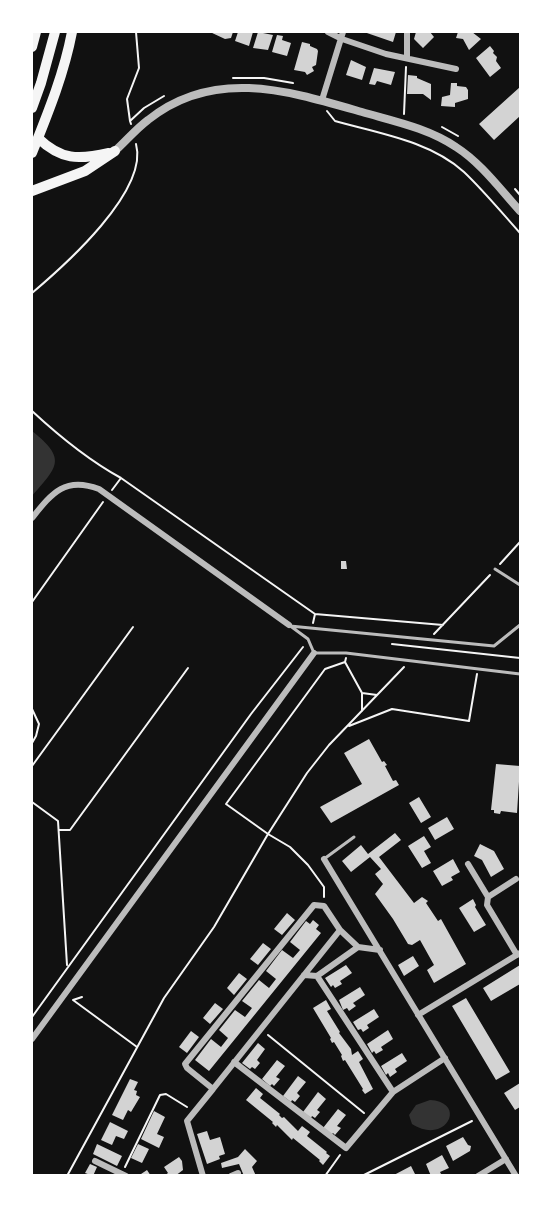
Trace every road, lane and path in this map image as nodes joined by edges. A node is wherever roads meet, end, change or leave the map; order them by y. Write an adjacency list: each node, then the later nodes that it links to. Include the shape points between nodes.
1 (36, 32): 8 (main road)
2 (55, 32): 12 (main road)
3 (72, 32): 16 (main road, via 67,60)
4 (136, 32): 14 (path, via 139,68 127,99)
5 (328, 32): 7 (street)
6 (407, 32): 9 (street)
7 (342, 35): 9 (street); 11 (street)
8 (32, 47)
9 (406, 58): 10 (street); 13 (path)
10 (456, 69)
11 (322, 100): 15 (street, via 260,87 230,87 173,104); 20 (street, via 419,128 455,146); 21 (path, via 335,121 424,147 444,158 463,171)
12 (32, 108)
13 (404, 114)
14 (130, 121)
15 (133, 135): 17 (street); 22 (path, via 137,162 127,188 104,223)
16 (38, 138): 17 (main road, via 66,156 86,158); 18 (main road)
17 (115, 151): 19 (main road, via 85,171)
18 (32, 153)
19 (32, 191)
20 (520, 211)
21 (520, 233)
22 (32, 293)
23 (32, 411): 24 (path, via 62,438)
24 (121, 478): 25 (path); 31 (path)
25 (108, 496): 26 (street, via 85,484 72,484 48,499); 30 (path); 35 (street)
26 (32, 518)
27 (520, 542): 28 (path)
28 (495, 569): 29 (lane); 33 (path)
29 (520, 585)
30 (32, 602)
31 (315, 614): 32 (path); 37 (path)
32 (350, 618): 33 (path); 38 (path)
33 (442, 625): 40 (path)
34 (520, 625): 40 (lane, via 494,646)
35 (289, 626): 37 (lane); 39 (lane)
36 (133, 627): 57 (path)
37 (312, 628): 38 (lane)
38 (348, 631): 40 (lane)
39 (308, 639): 43 (lane); 71 (path)
40 (430, 639): 42 (path)
41 (390, 644): 42 (path)
42 (422, 647): 45 (path); 46 (path)
43 (314, 653): 44 (lane); 78 (street)
44 (346, 653): 46 (lane); 47 (path)
45 (520, 658)
46 (409, 661): 49 (lane); 52 (path)
47 (345, 662): 51 (path); 60 (path, via 325,669 226,804)
48 (188, 668): 59 (path, via 70,830)
49 (477, 669): 50 (lane); 55 (path, via 469,721 392,709)
50 (520, 674)
51 (362, 693): 52 (path); 54 (path)
52 (377, 695): 54 (path)
53 (32, 709): 56 (path, via 39,724)
54 (362, 711): 55 (path)
55 (347, 727): 60 (path, via 308,773)
56 (32, 743)
57 (32, 766)
58 (32, 802): 59 (path, via 58,821)
59 (59, 830): 71 (path)
60 (268, 834): 66 (path, via 290,847 308,865 324,887); 79 (path)
61 (354, 837): 62 (lane)
62 (324, 858): 69 (street)
63 (468, 864): 65 (street)
64 (516, 879): 65 (street)
65 (488, 897): 70 (street, via 486,904)
66 (324, 906): 67 (street); 82 (street, via 314,905 185,1064)
67 (340, 930): 68 (street); 72 (street)
68 (358, 947): 69 (street); 73 (street)
69 (380, 951): 75 (street)
70 (519, 954): 75 (street)
71 (67, 966): 76 (path)
72 (304, 975): 73 (street); 77 (street)
73 (317, 976): 83 (street)
74 (73, 1000): 79 (path)
75 (418, 1015): 80 (street)
76 (32, 1017)
77 (261, 1029): 81 (street); 86 (path)
78 (32, 1039)
79 (137, 1047): 92 (path)
80 (445, 1058): 83 (street); 85 (street)
81 (234, 1062): 82 (street); 87 (street)
82 (213, 1089): 84 (street)
83 (393, 1092): 86 (street)
84 (194, 1112): 91 (path, via 166,1094 160,1095); 93 (street, via 187,1121)
85 (480, 1117): 88 (street); 96 (path)
86 (371, 1118): 87 (street)
87 (346, 1148): 95 (path)
88 (506, 1160): 97 (street); 98 (street)
89 (95, 1161): 91 (street)
90 (238, 1173): 94 (street)
91 (124, 1175)
92 (67, 1176)
93 (203, 1176)
94 (231, 1176)
95 (325, 1176)
96 (362, 1176)
97 (478, 1176)
98 (516, 1176)

